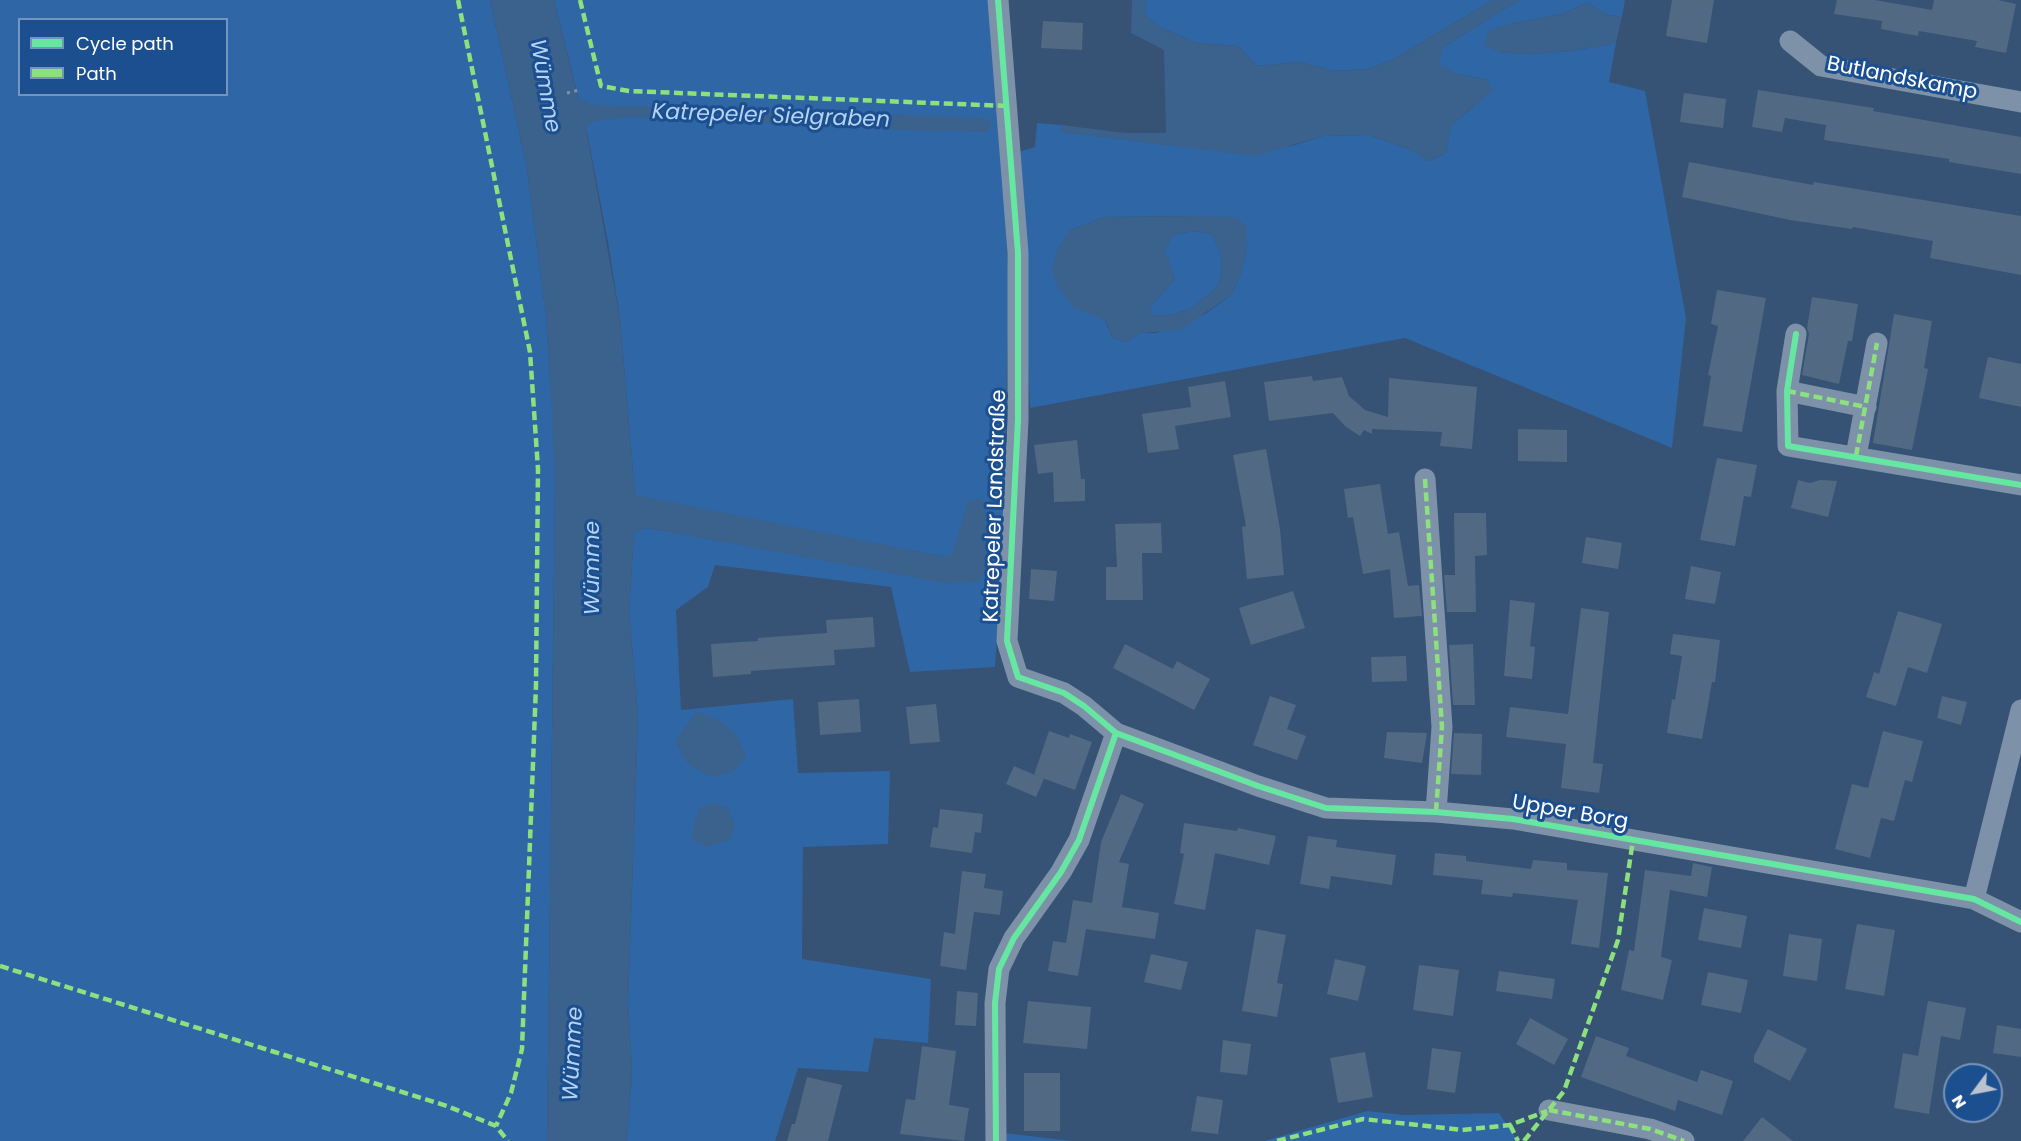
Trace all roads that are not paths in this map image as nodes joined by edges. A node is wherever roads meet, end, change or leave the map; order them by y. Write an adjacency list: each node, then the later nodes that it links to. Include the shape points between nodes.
1 (998, 0): 12 (street, Katrepeler Landstraße, via 1018,253 1018,420 1007,641 1018,677 1064,693)
2 (1790, 41): 3 (street, Butlandskamp, via 1821,66)
3 (2021, 102)
4 (1796, 334): 6 (street)
5 (1877, 344): 7 (street)
6 (1787, 391): 7 (street); 8 (street, via 1788,446)
7 (1866, 407): 8 (street)
8 (1856, 456): 10 (street)
9 (1425, 479): 13 (street, via 1442,727)
10 (2021, 485)
11 (2021, 710): 14 (street)
12 (1116, 733): 13 (street, Upper Borg, via 1326,808); 17 (street, via 1079,840 1014,938 999,969 995,1003)
13 (1436, 812): 14 (street, Upper Borg, via 1513,819)
14 (1974, 899): 15 (street, Upper Borg)
15 (2021, 922)
16 (1549, 1110): 18 (street, via 1650,1129)
17 (996, 1141)
18 (1684, 1141)

